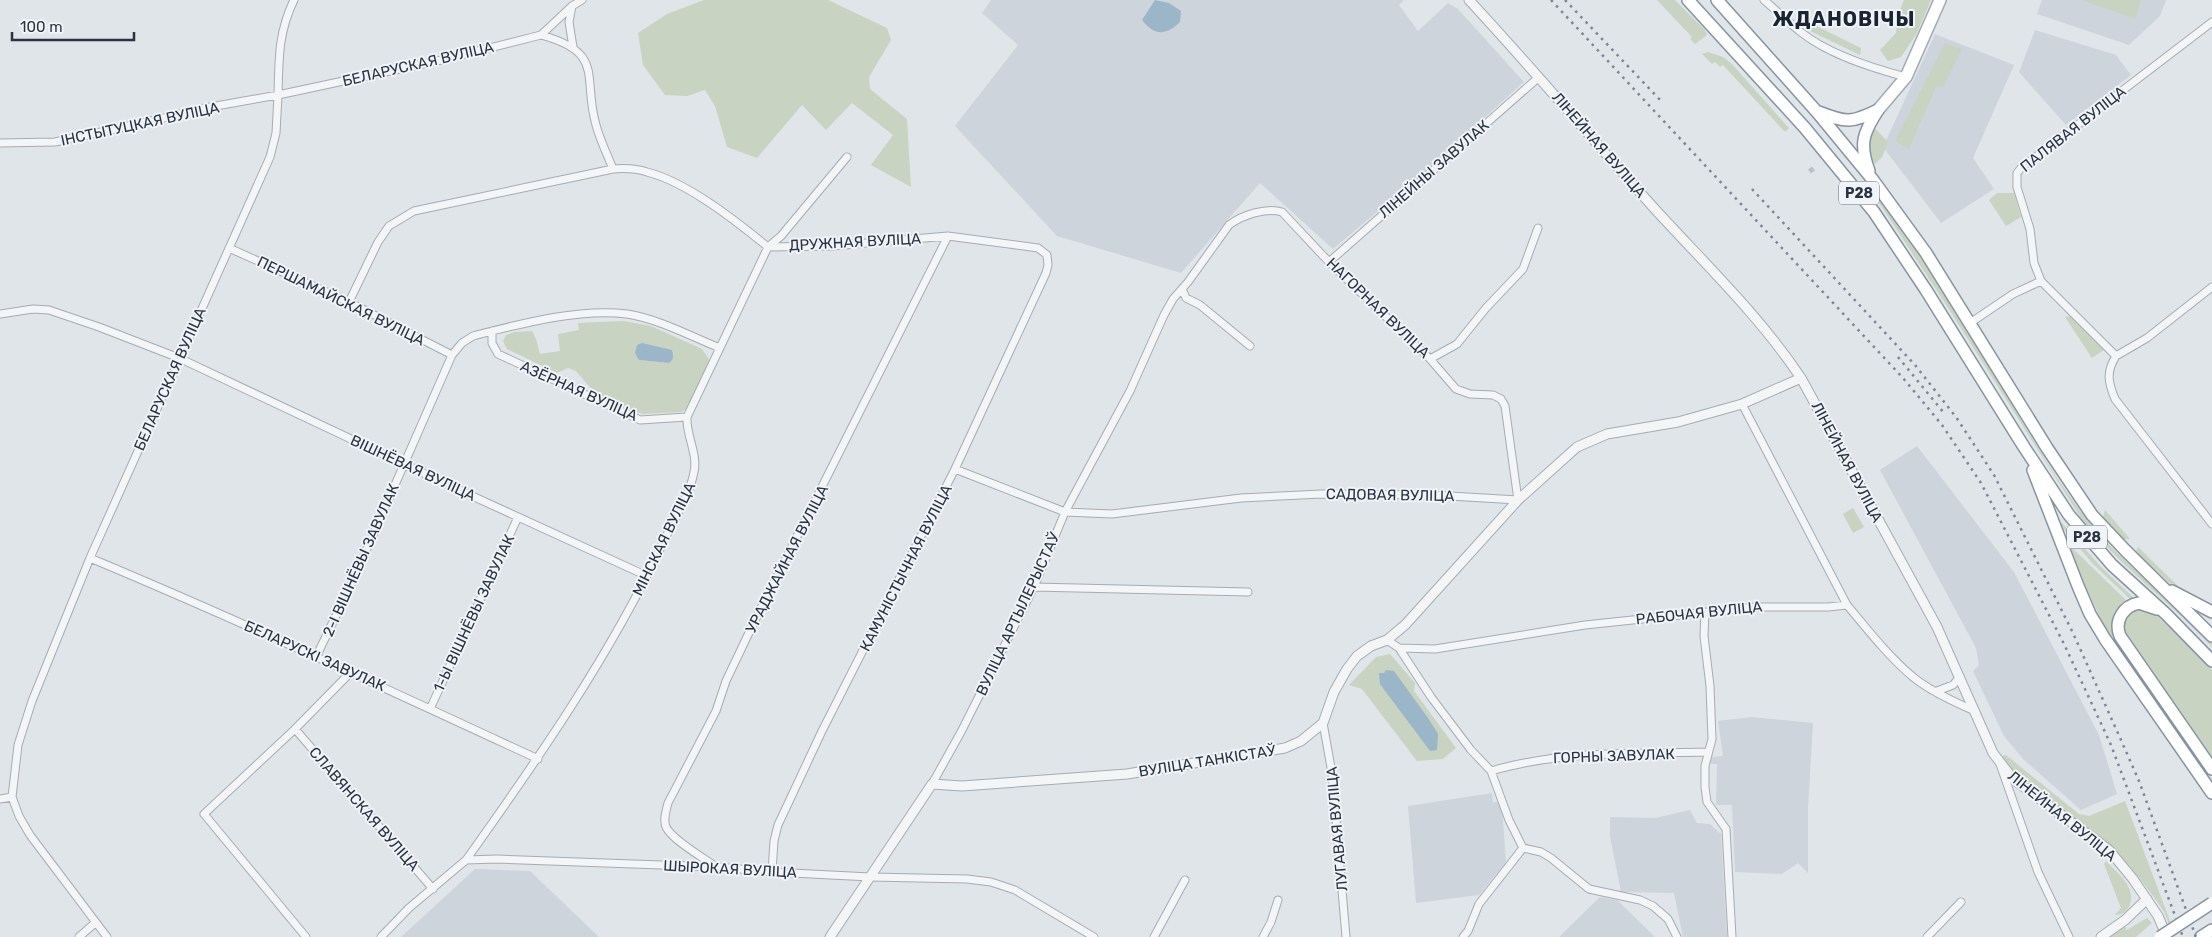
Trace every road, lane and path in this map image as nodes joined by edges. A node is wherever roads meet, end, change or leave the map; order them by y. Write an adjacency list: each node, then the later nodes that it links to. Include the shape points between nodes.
1 (294, 0): 14 (street, via 280,40)
2 (582, 0): 8 (street, БЕЛАРУСКАЯ ВУЛІЦА)
3 (1469, 0): 12 (street, ЛІНЕЙНАЯ ВУЛІЦА)
4 (1688, 0): 44 (main road, Р28, via 1805,128 1874,212)
5 (1717, 0): 16 (main road, Р28)
6 (1764, 0): 13 (street, via 1803,34 1822,45 1867,66)
7 (1940, 0): 13 (main road)
8 (571, 3): 10 (street, БЕЛАРУСКАЯ ВУЛІЦА); 11 (street, via 569,22)
9 (2212, 22): 27 (street, ПАЛЯВАЯ ВУЛІЦА, via 2017,173 2017,188)
10 (541, 35): 11 (street); 14 (street, БЕЛАРУСКАЯ ВУЛІЦА)
11 (573, 47): 19 (street, via 590,71 595,124)
12 (1539, 77): 25 (street, ЛІНЕЙНЫ ЗАВУЛАК); 41 (street, ЛІНЕЙНАЯ ВУЛІЦА, via 1652,206 1740,298)
13 (1906, 77): 15 (main road)
14 (278, 95): 17 (street, ІНСТЫТУЦКАЯ ВУЛІЦА, via 199,109 55,142); 24 (street, БЕЛАРУСКАЯ ВУЛІЦА, via 276,133 270,157)
15 (1878, 110): 16 (main road, via 1843,121); 20 (main road, via 1868,125 1863,145)
16 (1817, 112): 20 (main road, Р28)
17 (0, 143)
18 (847, 157): 23 (street, via 781,236)
19 (612, 169): 23 (street, ДРУЖНАЯ ВУЛІЦА, via 633,168 669,180 743,227); 31 (street, ДРУЖНАЯ ВУЛІЦА, via 414,211 389,226)
20 (1873, 180): 33 (main road, Р28, via 1926,252)
21 (1538, 228): 40 (street, via 1523,269 1457,344)
22 (948, 236): 23 (street, ДРУЖНАЯ ВУЛІЦА, via 832,246); 26 (street, ДРУЖНАЯ ВУЛІЦА, via 1038,248 1047,255); 83 (street, УРАДЖАЙНАЯ ВУЛІЦА, via 756,618 726,681 716,711 668,804 664,816 672,835)
23 (768, 247): 36 (street)
24 (229, 248): 31 (street, ПЕРШАМАЙСКАЯ ВУЛІЦА); 39 (street, БЕЛАРУСКАЯ ВУЛІЦА)
25 (1329, 262): 28 (street, НАГОРНАЯ ВУЛІЦА, via 1293,221 1273,209 1236,219 1229,225); 40 (street, НАГОРНАЯ ВУЛІЦА)
26 (1048, 265): 46 (street, КАМУНІСТЫЧНАЯ ВУЛІЦА)
27 (2041, 281): 33 (street, via 2013,294); 38 (street)
28 (1188, 282): 30 (street, ВУЛІЦА АРТЫЛЕРЫСТАЎ)
29 (2212, 287): 38 (street, via 2147,338)
30 (1182, 289): 35 (street, via 1186,298 1200,305); 48 (street, ВУЛІЦА АРТЫЛЕРЫСТАЎ, via 1164,314 1130,391)
31 (349, 302): 37 (street, ПЕРШАМАЙСКАЯ ВУЛІЦА)
32 (0, 314): 39 (street, ВІШНЁВАЯ ВУЛІЦА, via 49,310)
33 (1970, 323): 53 (main road, Р28, via 2092,515)
34 (492, 331): 36 (street, via 575,314 626,314 653,320); 37 (street, via 473,336); 43 (street, АЗЁРНАЯ ВУЛІЦА, via 492,343 498,354 640,420)
35 (1250, 346)
36 (720, 348): 43 (street)
37 (452, 355): 45 (street)
38 (2116, 356): 50 (street, via 2108,374 2115,399)
39 (179, 358): 45 (street, ВІШНЁВАЯ ВУЛІЦА); 51 (street, БЕЛАРУСКАЯ ВУЛІЦА)
40 (1430, 359): 47 (street, НАГОРНАЯ ВУЛІЦА, via 1456,389 1502,399)
41 (1802, 378): 42 (street); 66 (street, ЛІНЕЙНАЯ ВУЛІЦА, via 1937,627)
42 (1742, 404): 47 (street, via 1678,422 1591,439 1576,447); 56 (street)
43 (687, 417): 52 (street, МІНСКАЯ ВУЛІЦА, via 686,425 696,460 693,480)
44 (2024, 447): 59 (main road, Р28, via 2069,515 2094,546); 78 (main road, Р28, via 2090,614)
45 (404, 463): 49 (street, ВІШНЁВАЯ ВУЛІЦА); 63 (street, 2-І ВІШНЁВЫ ЗАВУЛАК)
46 (955, 469): 48 (street, САДОВАЯ ВУЛІЦА); 84 (street, КАМУНІСТЫЧНАЯ ВУЛІЦА, via 778,825)
47 (1518, 500): 48 (street, САДОВАЯ ВУЛІЦА, via 1321,494 1241,498 1112,514); 61 (street, ВУЛІЦА ТАНКІСТАЎ, via 1405,625)
48 (1065, 512): 54 (street, ВУЛІЦА АРТЫЛЕРЫСТАЎ)
49 (518, 517): 52 (street, ВІШНЁВАЯ ВУЛІЦА); 68 (street, 1-Ы ВІШНЁВЫ ЗАВУЛАК)
50 (2212, 524)
51 (90, 558): 63 (street, БЕЛАРУСКІ ЗАВУЛАК); 79 (street, БЕЛАРУСКАЯ ВУЛІЦА, via 32,701 18,745)
52 (647, 576): 73 (street, МІНСКАЯ ВУЛІЦА, via 596,668)
53 (2162, 585): 58 (main road, Р28); 60 (main road, Р28)
54 (1034, 587): 55 (street); 77 (street, ВУЛІЦА АРТЫЛЕРЫСТАЎ)
55 (1248, 592)
56 (1847, 605): 57 (street, РАБОЧАЯ ВУЛІЦА, via 1756,606); 67 (street, via 1893,658 1915,678)
57 (1705, 612): 62 (street, РАБОЧАЯ ВУЛІЦА, via 1585,625 1435,649); 72 (street, via 1712,739)
58 (2212, 612)
59 (2166, 614): 64 (main road, Р28); 75 (main road, Р28, via 2139,602 2132,604 2122,614 2117,629)
60 (2212, 636)
61 (1387, 640): 62 (street); 70 (street, ВУЛІЦА ТАНКІСТАЎ, via 1357,656 1334,692)
62 (1399, 648): 76 (street, via 1431,698 1471,750)
63 (316, 657): 65 (street, БЕЛАРУСКІ ЗАВУЛАК)
64 (2212, 661)
65 (351, 672): 68 (street, БЕЛАРУСКІ ЗАВУЛАК); 71 (street)
66 (1960, 677): 67 (street, via 1953,685); 69 (street, ЛІНЕЙНАЯ ВУЛІЦА)
67 (1937, 691): 69 (street)
68 (430, 709): 73 (street, БЕЛАРУСКІ ЗАВУЛАК)
69 (1975, 711): 74 (street, ЛІНЕЙНАЯ ВУЛІЦА)
70 (1323, 722): 77 (street, ВУЛІЦА ТАНКІСТАЎ, via 1301,741 1285,748 1127,774 962,786); 102 (street, ЛУГАВАЯ ВУЛІЦА, via 1332,773)
71 (295, 729): 87 (street, СЛАВЯНСКАЯ ВУЛІЦА); 96 (street, via 204,814)
72 (1708, 752): 76 (street, ГОРНЫ ЗАВУЛАК, via 1615,752 1549,758); 105 (street, via 1705,766 1707,802 1726,829)
73 (538, 759): 82 (street, МІНСКАЯ ВУЛІЦА)
74 (2000, 764): 88 (street, ЛІНЕЙНАЯ ВУЛІЦА, via 2013,779 2108,850); 107 (street, via 2038,872)
75 (2212, 769)
76 (1492, 771): 81 (street, via 1509,820)
77 (932, 784): 85 (street, ВУЛІЦА АРТЫЛЕРЫСТАЎ)
78 (2212, 793)
79 (12, 797): 80 (street); 92 (street, БЕЛАРУСКАЯ ВУЛІЦА, via 30,835)
80 (0, 799)
81 (1523, 848): 103 (street, via 1479,904); 104 (street, via 1542,852 1589,889 1653,906 1668,919)
82 (466, 860): 83 (street, ШЫРОКАЯ ВУЛІЦА); 87 (street)
83 (717, 867): 84 (street, ШЫРОКАЯ ВУЛІЦА)
84 (772, 872): 85 (street, ШЫРОКАЯ ВУЛІЦА)
85 (870, 877): 98 (street, ВУЛІЦА АРТЫЛЕРЫСТАЎ); 99 (street, ШЫРОКАЯ ВУЛІЦА, via 991,882 1015,890)
86 (1185, 880): 100 (street)
87 (433, 889): 97 (street)
88 (2146, 899): 108 (street); 110 (street, ЛІНЕЙНАЯ ВУЛІЦА)
89 (1278, 900): 101 (street)
90 (1962, 902): 106 (street)
91 (2212, 903): 109 (main road, bridge)
92 (95, 923): 94 (street); 95 (street, БЕЛАРУСКАЯ ВУЛІЦА)
93 (2212, 930): 111 (main road)
94 (79, 937)
95 (107, 937)
96 (306, 937)
97 (381, 937)
98 (830, 937)
99 (1094, 937)
100 (1154, 937)
101 (1263, 937)
102 (1346, 937)
103 (1463, 937)
104 (1677, 937)
105 (1732, 937)
106 (1927, 937)
107 (2069, 937)
108 (2101, 937)
109 (2160, 937)
110 (2167, 937)
111 (2201, 937)

